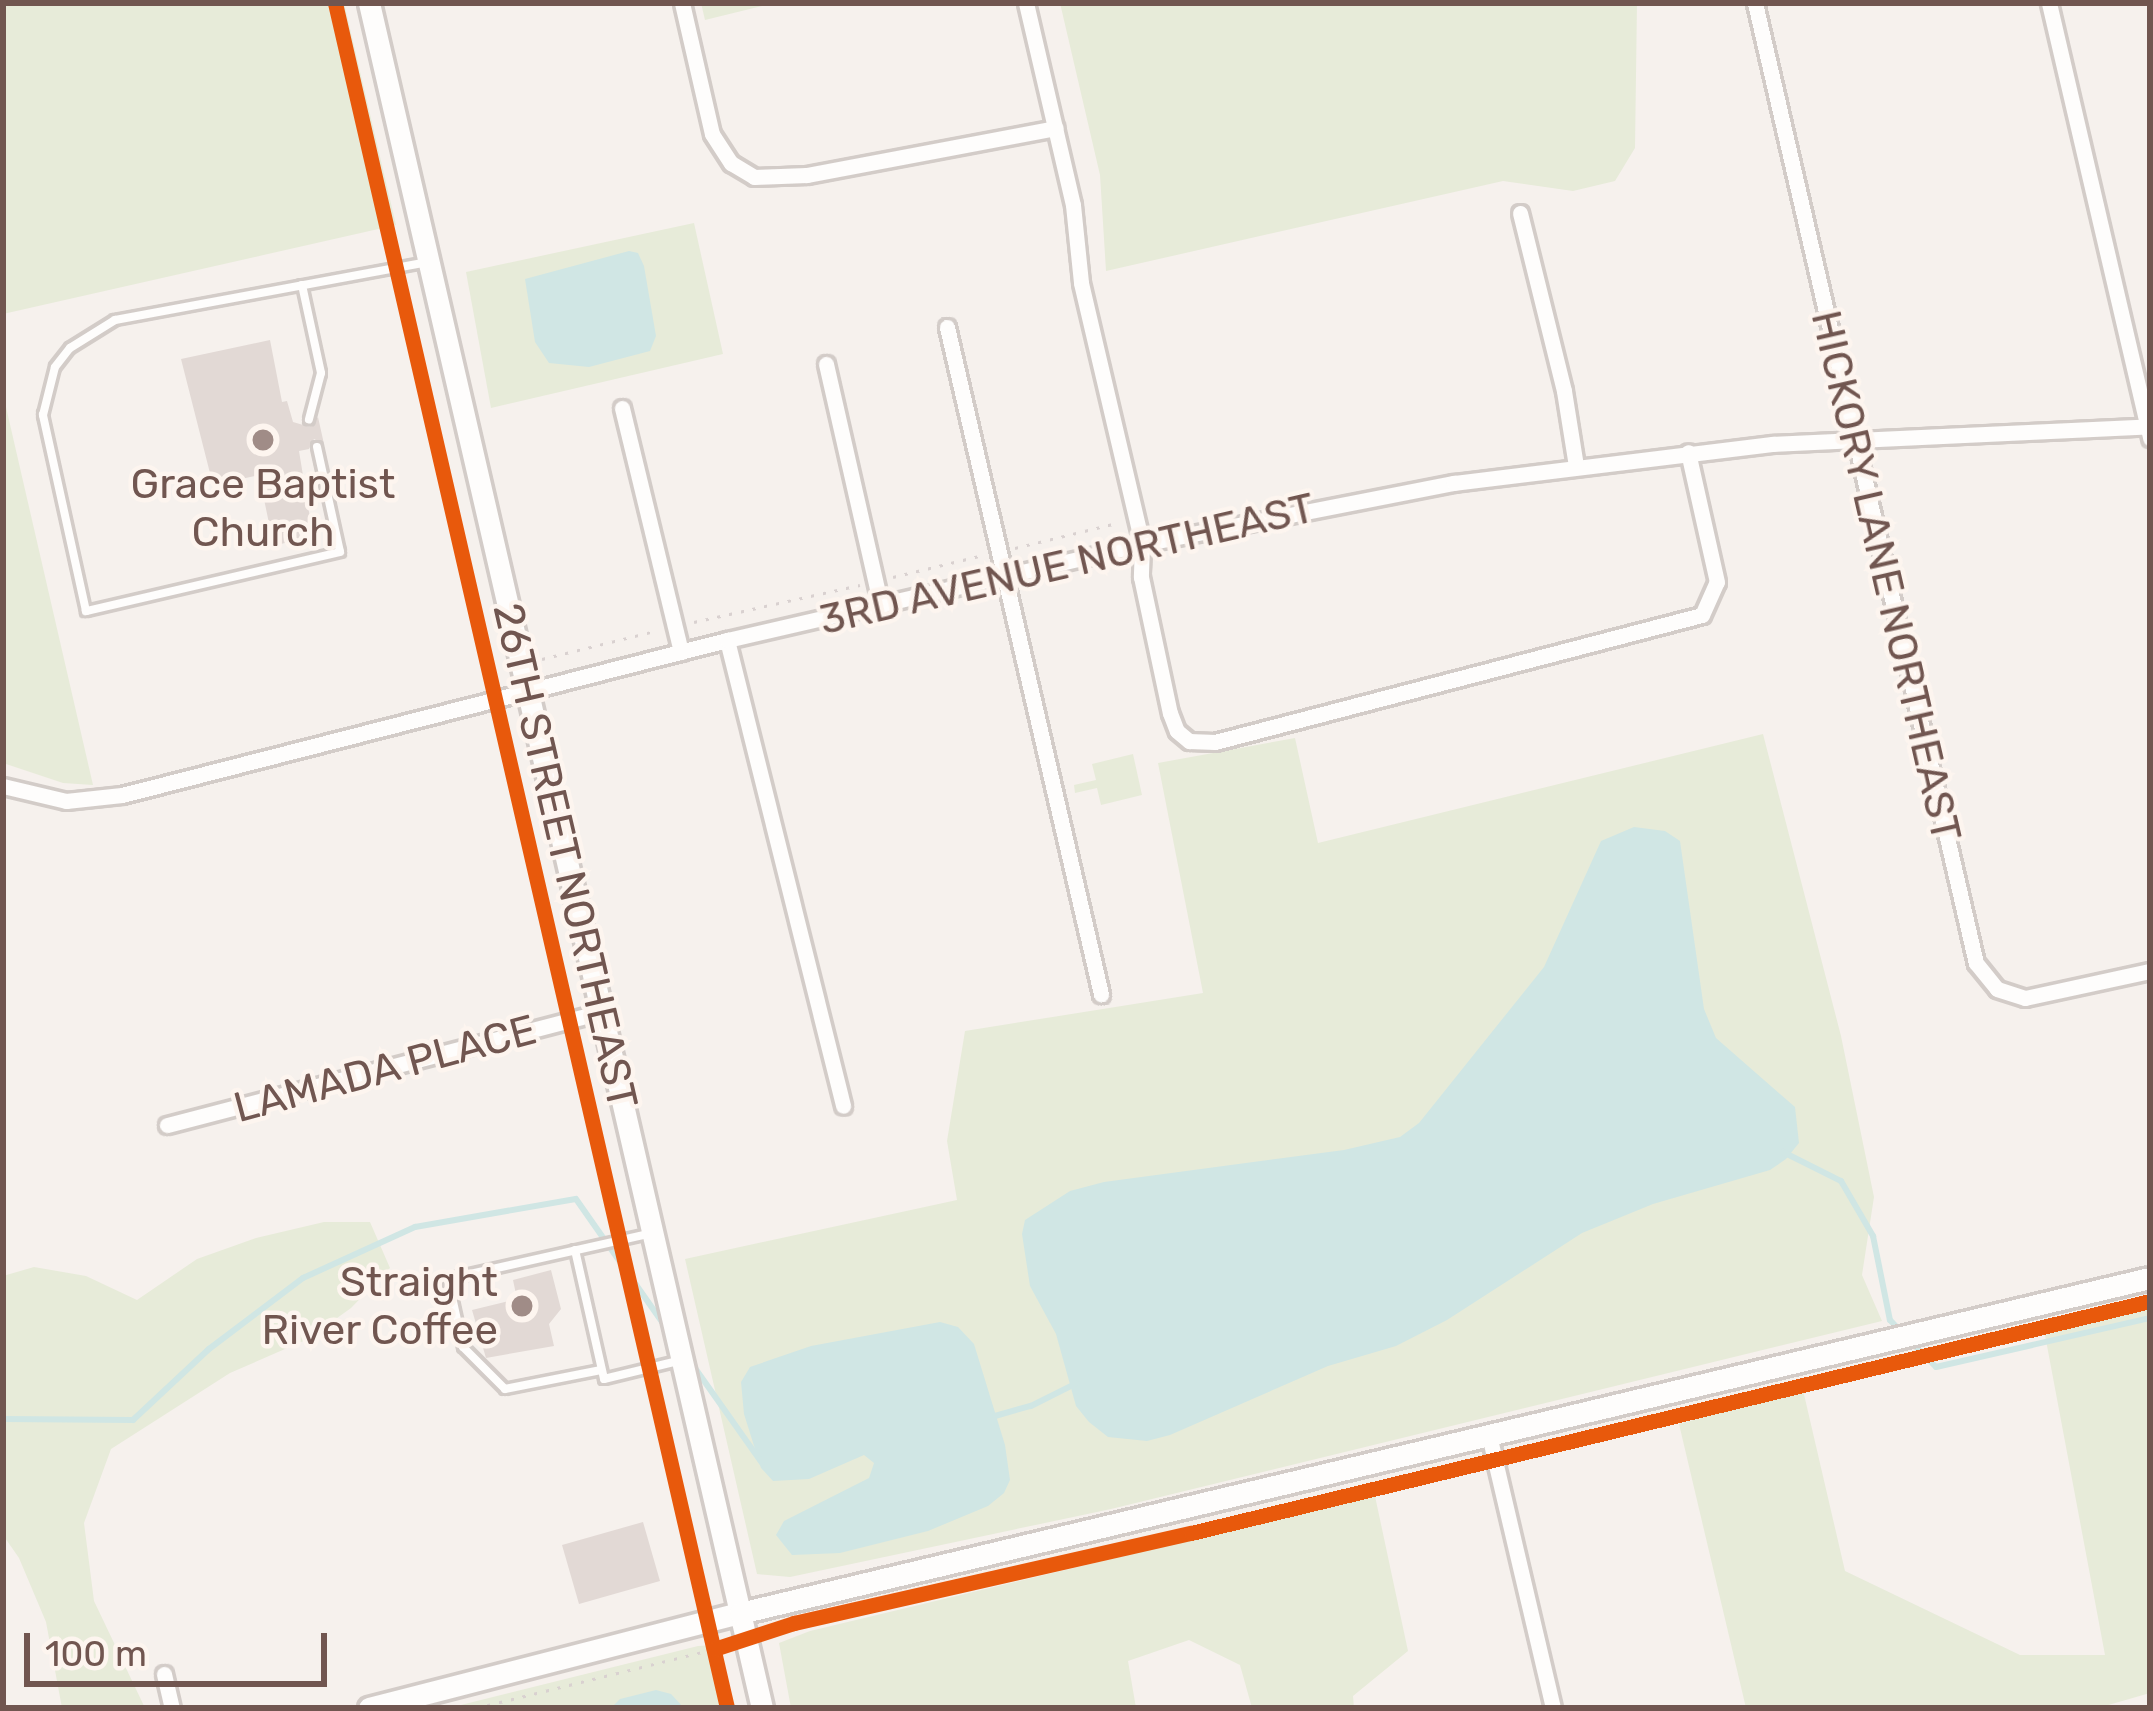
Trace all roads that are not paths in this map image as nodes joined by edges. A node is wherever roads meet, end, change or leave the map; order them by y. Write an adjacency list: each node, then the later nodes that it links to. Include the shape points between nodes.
1 (369, 3): 8 (street, 26TH STREET NORTHEAST)
2 (682, 3): 6 (street, via 712,134 723,155 754,177 791,178)
3 (1026, 3): 6 (street)
4 (1755, 3): 15 (street, HICKORY LANE NORTHEAST)
5 (2049, 3): 14 (street)
6 (1056, 128): 19 (street, via 1081,284)
7 (1520, 213): 18 (street)
8 (429, 261): 9 (lane); 24 (street, 26TH STREET NORTHEAST)
9 (302, 284): 13 (lane, via 321,373); 16 (lane, via 115,320 90,330 55,367 43,415 86,611 340,552)
10 (947, 327): 20 (street)
11 (826, 364): 21 (street)
12 (622, 408): 23 (street)
13 (309, 419)
14 (2149, 430): 15 (street, 3RD AVENUE NORTHEAST)
15 (1854, 438): 17 (street, 3RD AVENUE NORTHEAST); 26 (street, HICKORY LANE NORTHEAST, via 1976,963 1997,989 2025,998)
16 (316, 447)
17 (1688, 452): 18 (street, 3RD AVENUE NORTHEAST); 19 (street, via 1717,582 1702,615 1215,742 1189,741 1170,713)
18 (1576, 466): 19 (street, 3RD AVENUE NORTHEAST)
19 (1142, 544): 20 (street, 3RD AVENUE NORTHEAST)
20 (1004, 577): 21 (street, 3RD AVENUE NORTHEAST); 27 (street)
21 (881, 607): 22 (street, 3RD AVENUE NORTHEAST)
22 (727, 640): 23 (street, 3RD AVENUE NORTHEAST); 29 (street)
23 (681, 652): 24 (street, 3RD AVENUE NORTHEAST)
24 (527, 689): 25 (street, 3RD AVENUE NORTHEAST, via 110,798 66,801); 28 (street, 26TH STREET NORTHEAST)
25 (3, 786)
26 (2150, 971)
27 (1101, 994)
28 (602, 1012): 30 (street, LAMADA PLACE); 31 (street, 26TH STREET NORTHEAST)
29 (843, 1106)
30 (167, 1125)
31 (652, 1232): 32 (lane); 34 (street, 26TH STREET NORTHEAST)
32 (575, 1250): 35 (lane); 35 (lane, via 448,1279 463,1347 506,1389)
33 (2150, 1278): 36 (street)
34 (682, 1360): 35 (lane, via 604,1379); 37 (street, 26TH STREET NORTHEAST)
35 (602, 1370)
36 (1490, 1435): 37 (street); 42 (street)
37 (740, 1613): 40 (street); 41 (street, 26TH STREET NORTHEAST)
38 (164, 1674): 39 (street)
39 (172, 1708)
40 (369, 1708)
41 (762, 1708)
42 (1553, 1708)

